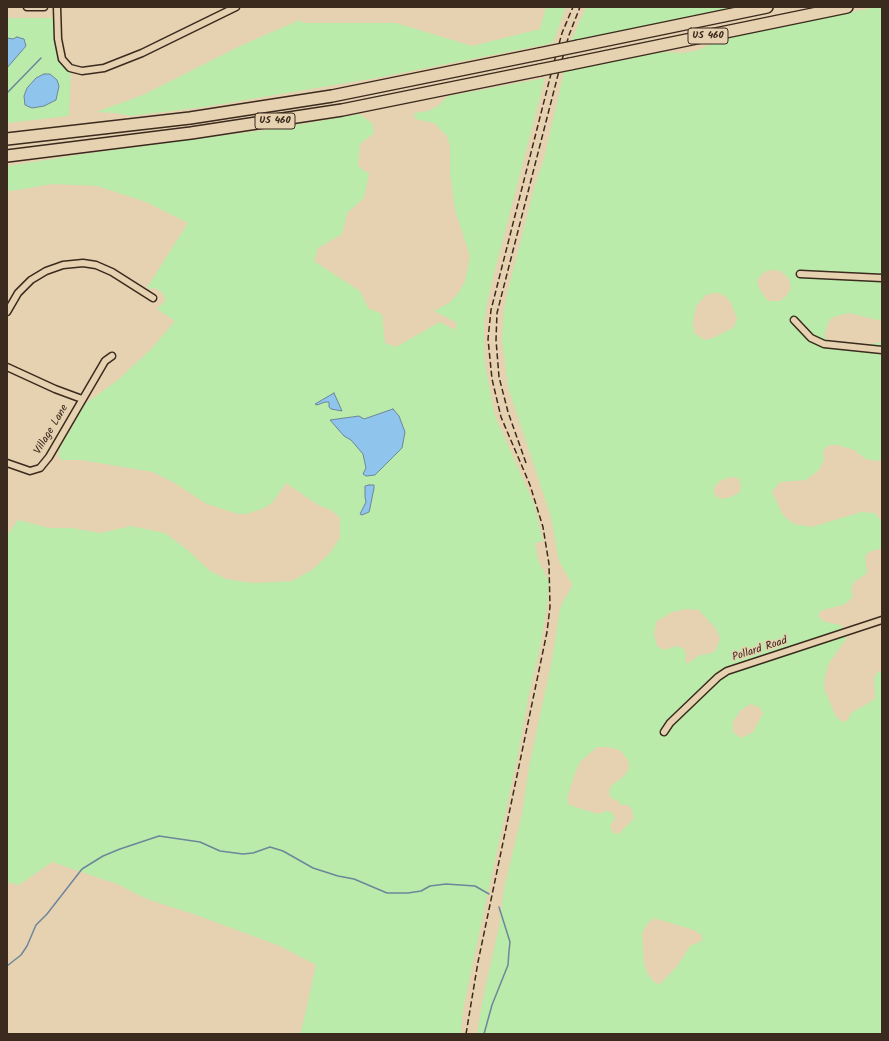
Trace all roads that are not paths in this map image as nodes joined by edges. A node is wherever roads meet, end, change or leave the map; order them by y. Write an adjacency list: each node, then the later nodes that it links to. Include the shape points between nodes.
1 (27, 7): 2 (street)
2 (44, 7)
3 (57, 7): 4 (street, via 58,39 62,60 70,68 82,72 104,68 142,53)
4 (235, 7)
5 (768, 7): 7 (highway, US 460, bridge, via 332,96 190,118)
6 (847, 7): 8 (highway, US 460, bridge, via 335,111 191,133)
7 (7, 139)
8 (7, 156)
9 (800, 274): 10 (street)
10 (882, 278)
11 (153, 298): 12 (street, via 112,272 83,263 63,265 31,280 18,293)
12 (7, 312)
13 (794, 320): 14 (street, via 812,338 824,344)
14 (882, 350)
15 (112, 356): 17 (street, Village Lane, via 105,361)
16 (7, 367): 17 (street, Village Lane)
17 (82, 399): 18 (street, Village Lane, via 40,468 30,471)
18 (7, 463)
19 (882, 620): 20 (street, Pollard Road, via 727,671 670,723)
20 (664, 732)

